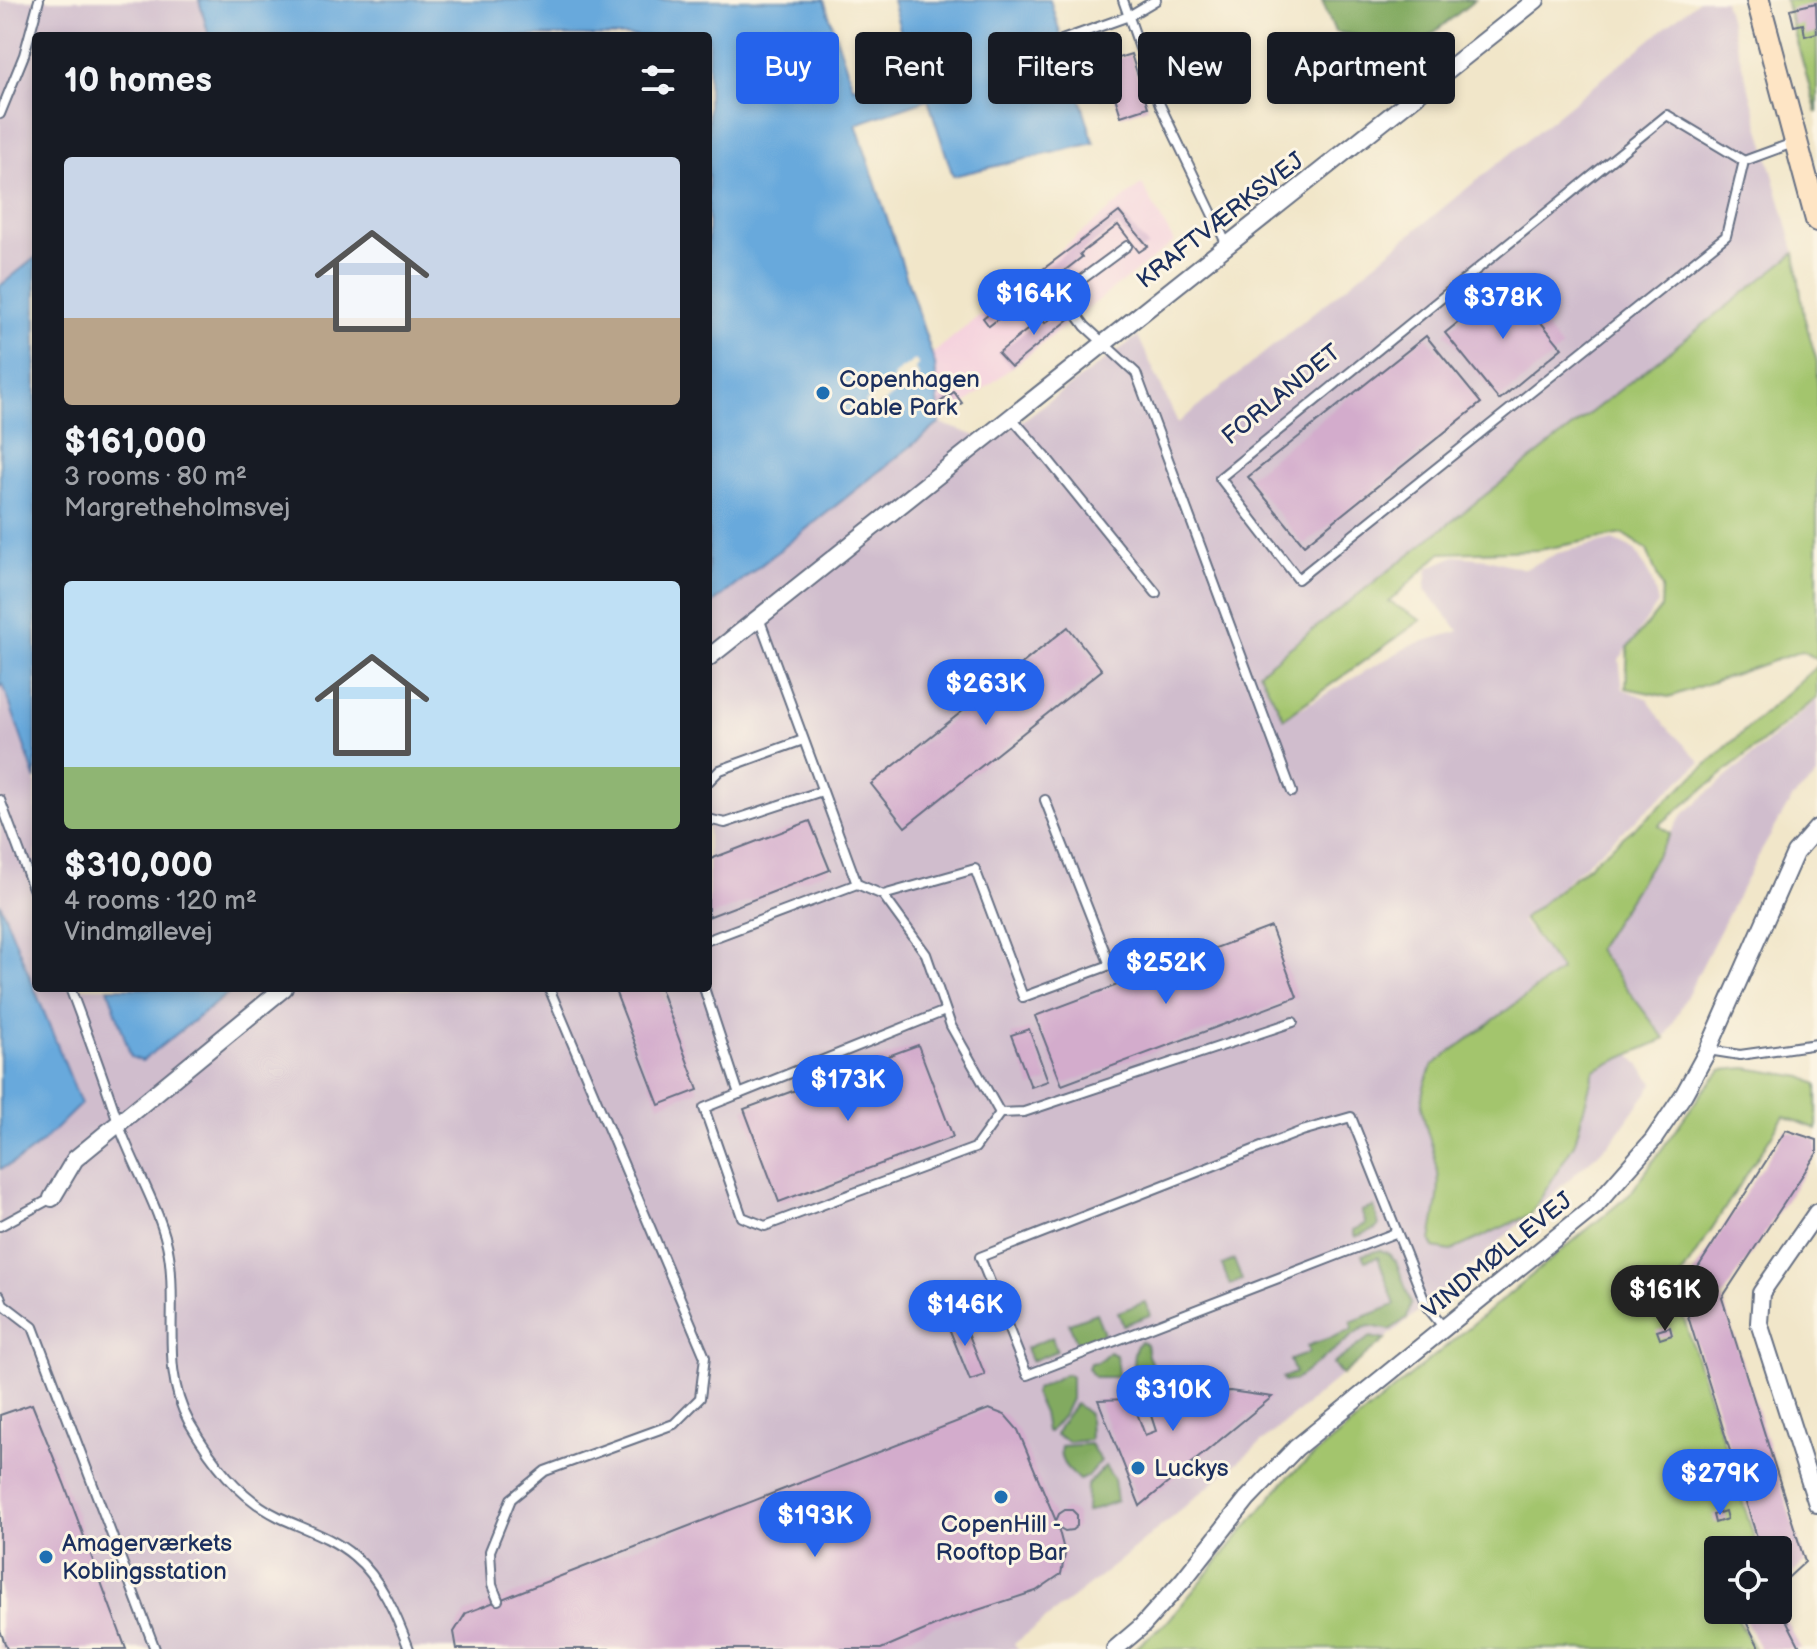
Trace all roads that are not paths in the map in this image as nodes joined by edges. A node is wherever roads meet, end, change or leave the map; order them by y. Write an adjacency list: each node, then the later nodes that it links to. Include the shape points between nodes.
1 (39, 0): 8 (lane)
2 (1123, 0): 6 (lane)
3 (1156, 0): 6 (lane)
4 (1536, 0): 12 (street, KRAFTVÆRKSVEJ)
5 (1758, 0): 9 (street)
6 (1129, 16): 7 (lane); 12 (lane, via 1160,105)
7 (1084, 32)
8 (0, 114)
9 (1796, 143): 10 (lane); 11 (street)
10 (1744, 161): 10 (lane, FORLANDET, via 1667,115 1220,478 1298,579 1726,236)
11 (1817, 220)
12 (1227, 245): 14 (street, KRAFTVÆRKSVEJ)
13 (1127, 246): 14 (lane, via 1062,294)
14 (1103, 343): 15 (street, KRAFTVÆRKSVEJ); 22 (lane, via 1136,373)
15 (1011, 417): 16 (lane); 17 (street, KRAFTVÆRKSVEJ)
16 (1156, 593)
17 (759, 617): 18 (street, KRAFTVÆRKSVEJ); 19 (lane)
18 (712, 655)
19 (803, 740): 20 (lane, via 720,770); 21 (lane)
20 (712, 778)
21 (822, 791): 25 (lane, via 725,823); 27 (lane)
22 (1292, 792)
23 (0, 800): 28 (lane)
24 (1045, 800): 29 (lane, via 1110,965 1023,997 975,869)
25 (712, 820)
26 (1817, 828): 38 (street, VINDMØLLEVEJ, via 1795,853)
27 (857, 884): 29 (lane); 30 (lane)
28 (32, 885)
29 (883, 895): 35 (lane, via 926,954)
30 (712, 938)
31 (71, 992): 41 (lane)
32 (279, 992): 41 (street)
33 (551, 992): 49 (lane, via 705,1357 700,1398 674,1424 545,1471 511,1499 490,1551)
34 (705, 992): 39 (lane)
35 (945, 1011): 39 (lane); 40 (lane)
36 (1293, 1022): 40 (lane, via 1024,1112)
37 (1817, 1044): 38 (lane, via 1740,1055)
38 (1708, 1050): 47 (street, VINDMØLLEVEJ, via 1653,1140 1595,1206)
39 (739, 1094): 40 (lane, via 704,1108 742,1217 765,1226 975,1148)
40 (1000, 1113)
41 (119, 1125): 42 (street, via 75,1159); 51 (lane, via 169,1253 173,1372 187,1419 239,1491 355,1556 381,1588)
42 (52, 1198): 44 (lane)
43 (1817, 1212): 48 (street, via 1761,1293 1759,1323)
44 (0, 1226)
45 (1395, 1233): 45 (lane, via 1027,1375 980,1257 1302,1131 1351,1117); 47 (lane, via 1427,1307)
46 (0, 1296): 50 (lane, via 33,1327)
47 (1445, 1329): 52 (street, VINDMØLLEVEJ, via 1296,1448 1247,1499 1176,1589)
48 (1817, 1504)
49 (498, 1600)
50 (155, 1649)
51 (409, 1649)
52 (1115, 1649)

